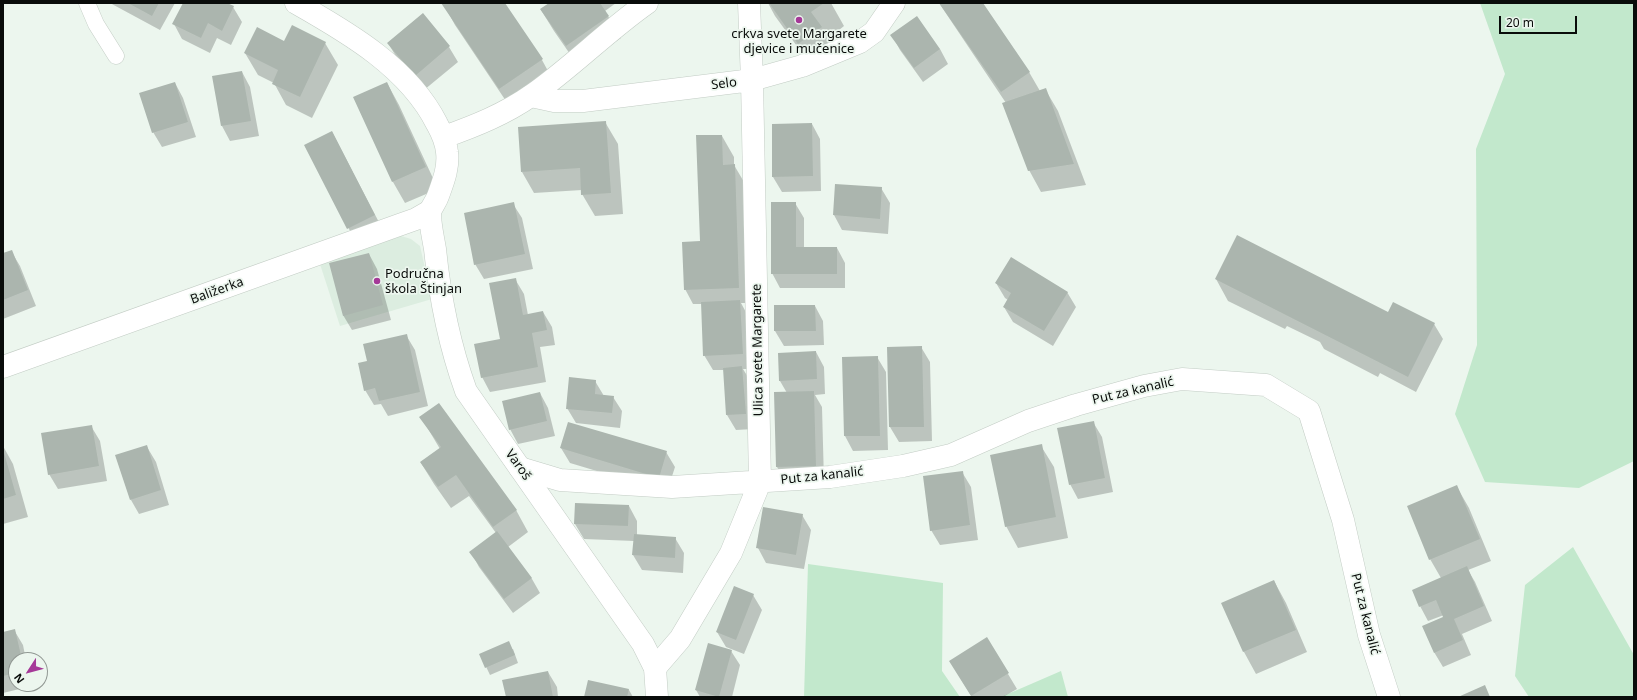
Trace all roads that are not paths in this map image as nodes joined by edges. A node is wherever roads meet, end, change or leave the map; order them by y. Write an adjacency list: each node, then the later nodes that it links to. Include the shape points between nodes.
1 (87, 3): 6 (lane, via 96,24)
2 (296, 3): 9 (street, via 336,25 395,70 418,94)
3 (647, 3): 8 (street)
4 (748, 3): 7 (street, Ulica svete Margarete)
5 (894, 3): 7 (street, Selo, via 874,32 860,42 802,66)
6 (116, 56)
7 (752, 80): 8 (street, Selo, via 582,101 554,101); 13 (street, Ulica svete Margarete)
8 (531, 96): 9 (street, via 476,126)
9 (444, 137): 10 (street, via 447,168)
10 (430, 211): 11 (street, Baližerka, via 399,226); 12 (street, Varoš, via 444,313 454,356 466,391)
11 (3, 367)
12 (520, 468): 13 (street, Put za kanalić, via 560,480 589,483 672,487); 14 (street, Varoš, via 643,644)
13 (760, 482): 14 (street, Ulica svete Margarete, via 731,553 680,639); 16 (street, Put za kanalić, via 830,477 903,466 950,455 1035,419 1144,386 1182,379 1266,385 1308,410 1342,520 1369,635)
14 (655, 668): 15 (street, Varoš)
15 (657, 697)
16 (1389, 697)

